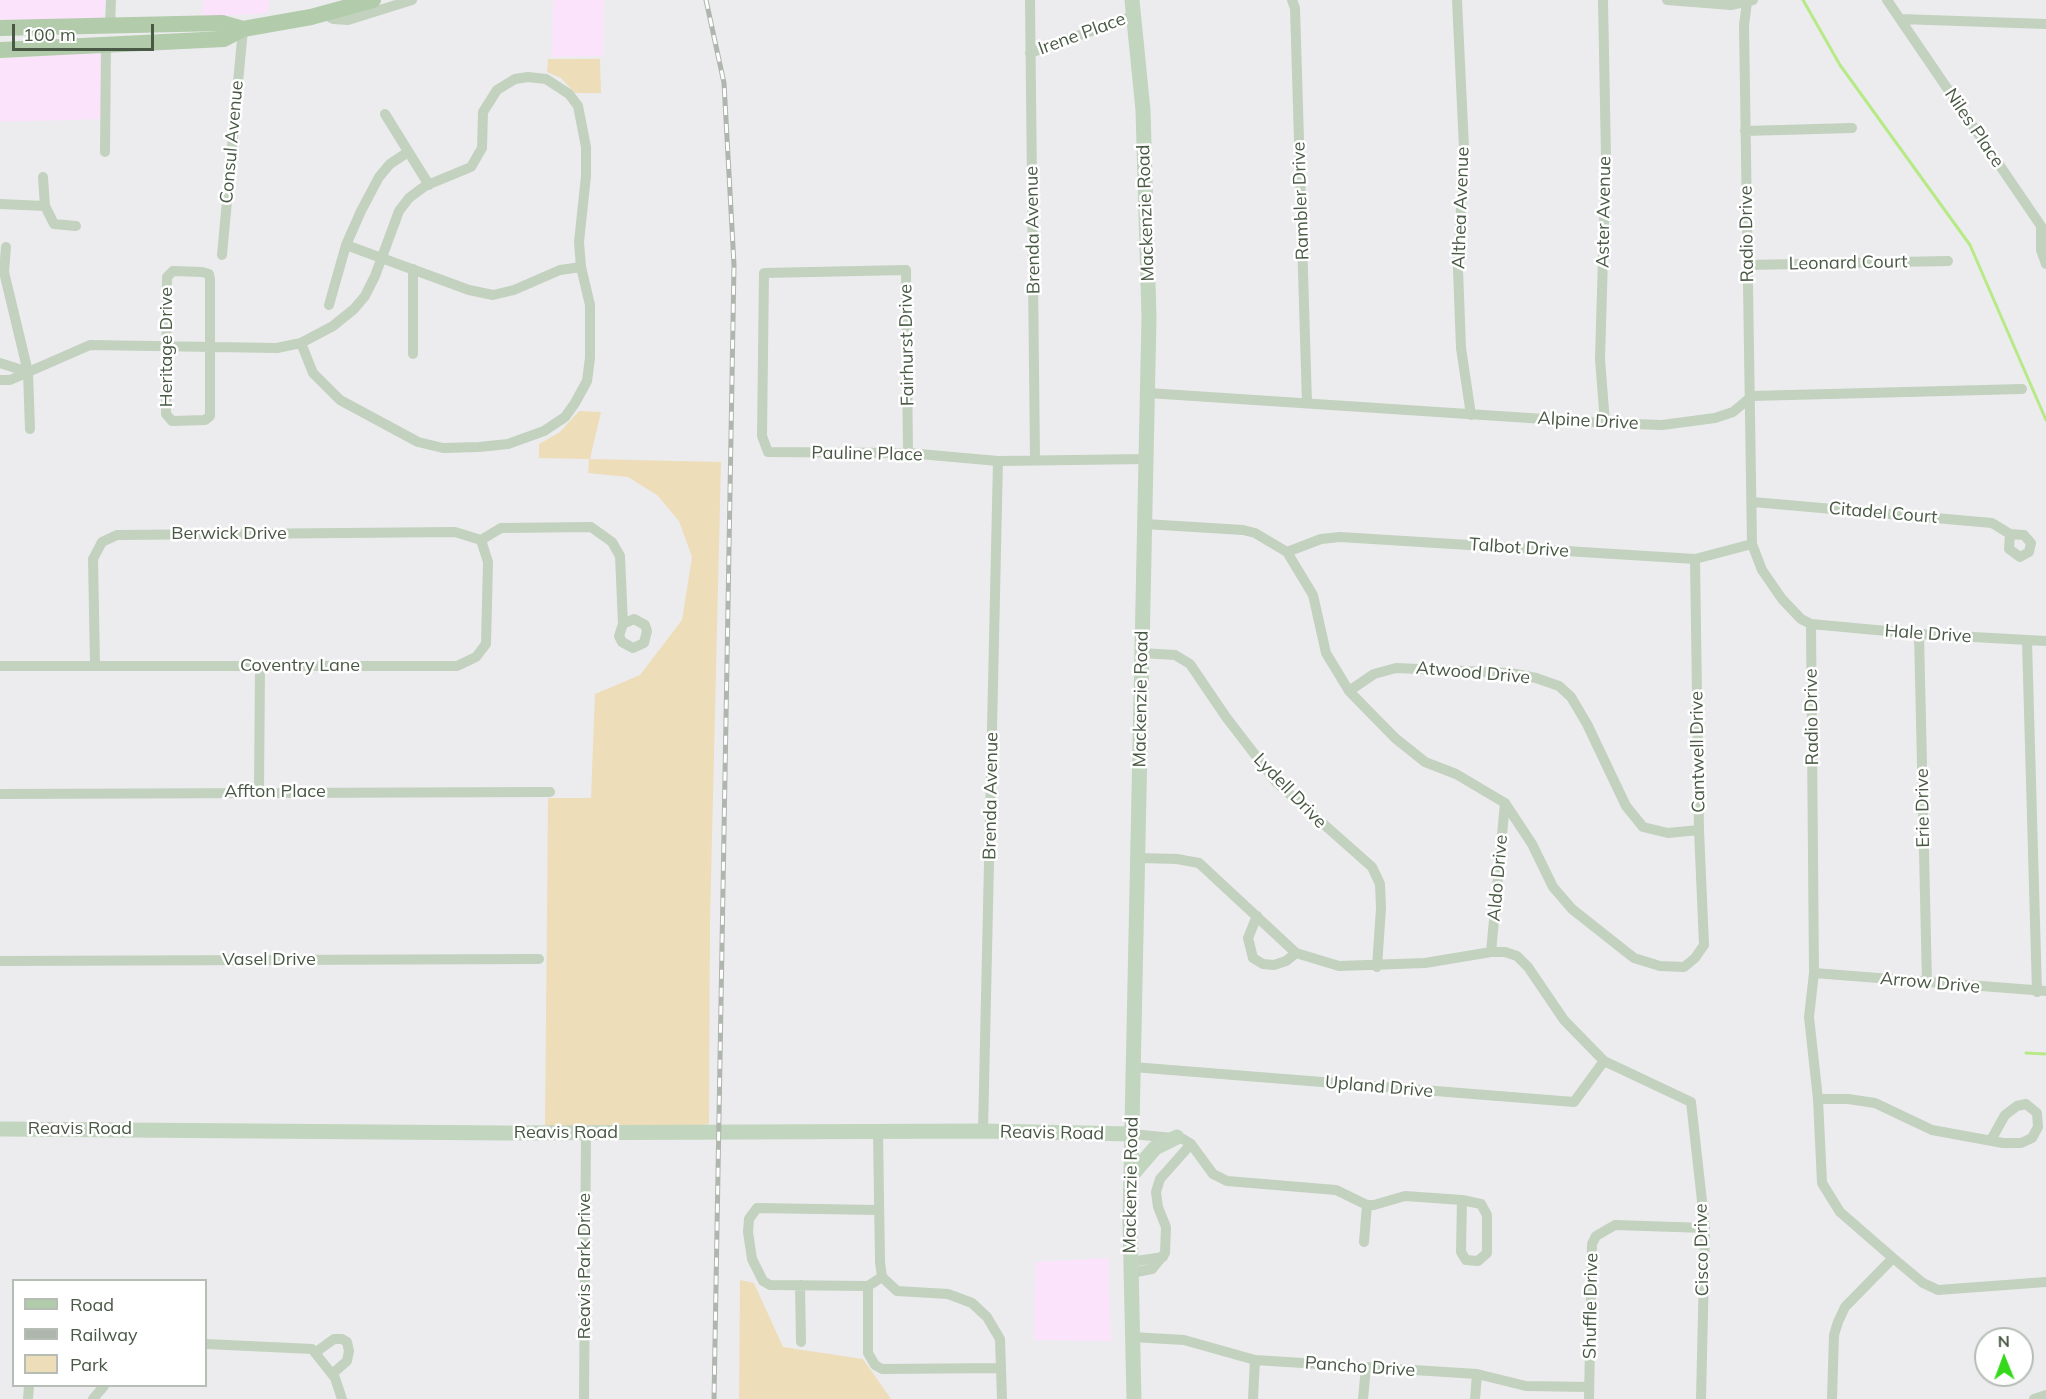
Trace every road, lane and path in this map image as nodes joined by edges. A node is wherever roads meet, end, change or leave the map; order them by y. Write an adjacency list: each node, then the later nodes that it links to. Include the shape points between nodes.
1 (111, 0): 16 (street)
2 (412, 0): 12 (street, via 348,20 333,19)
3 (1030, 0): 21 (street, Brenda Avenue)
4 (1132, 0): 13 (main road, Mackenzie Road)
5 (1292, 0): 54 (street, Rambler Drive)
6 (1457, 0): 55 (street, Althea Avenue, via 1464,148 1458,269 1461,348)
7 (1603, 0): 56 (street, Aster Avenue, via 1606,157 1600,359)
8 (1667, 0): 11 (street, via 1699,5)
9 (1887, 0): 14 (street, Niles Place)
10 (366, 1): 12 (main road)
11 (1750, 1): 24 (street, Radio Drive, via 1744,25)
12 (325, 7): 18 (main road)
13 (1133, 16): 21 (street, Irene Place); 52 (main road, Mackenzie Road, via 1144,136)
14 (1900, 19): 15 (street); 31 (street, Niles Place)
15 (2046, 24)
16 (110, 26): 17 (main road); 18 (main road, via 222,23)
17 (0, 28)
18 (243, 29): 19 (main road, via 224,39); 35 (street, Consul Avenue)
19 (106, 45): 20 (main road); 25 (street)
20 (0, 50)
21 (1030, 53): 60 (street, Brenda Avenue)
22 (385, 114): 26 (street)
23 (1852, 128): 24 (street)
24 (1745, 131): 39 (street, Radio Drive)
25 (105, 152)
26 (408, 152): 28 (street); 33 (street, via 379,177)
27 (43, 177): 30 (street)
28 (429, 184): 36 (street, via 399,211); 40 (street, via 471,167 480,155 483,112 497,90 515,79 528,77 557,84 578,106 583,122 586,176 579,242)
29 (0, 204): 30 (street)
30 (45, 206): 32 (street, via 54,224)
31 (2044, 224): 38 (street, Niles Place)
32 (76, 226)
33 (346, 245): 36 (street); 43 (street)
34 (6, 247): 49 (street, via 4,272)
35 (222, 255)
36 (381, 258): 41 (street); 44 (street, via 375,276 354,309)
37 (1947, 261): 39 (street, Leonard Court)
38 (2044, 263)
39 (1748, 265): 53 (street, Radio Drive)
40 (581, 267): 41 (street, via 560,270 493,295); 44 (street, via 590,305 587,381 566,417 544,431 508,444 443,448 390,429 340,400 313,373)
41 (413, 269): 47 (street)
42 (765, 273): 58 (street, Pauline Place, via 762,436 768,453); 58 (street, Fairhurst Drive, via 906,270)
43 (329, 305)
44 (301, 343): 46 (street, via 277,348)
45 (169, 345): 46 (street); 46 (street, Heritage Drive, via 167,277 173,271 202,272 210,279); 46 (street, Heritage Drive, via 166,414 172,421 209,419); 49 (street, via 90,345)
46 (210, 348)
47 (413, 354)
48 (0, 363): 49 (street)
49 (28, 372): 50 (street); 57 (street)
50 (0, 380)
51 (2022, 389): 53 (street)
52 (1148, 393): 54 (street, Alpine Drive); 59 (main road, Mackenzie Road)
53 (1752, 396): 56 (street, Alpine Drive, via 1733,412 1715,418 1662,424); 62 (street, Radio Drive)
54 (1307, 403): 55 (street, Alpine Drive)
55 (1471, 415): 56 (street, Alpine Drive)
56 (1605, 423)
57 (30, 429)
58 (908, 453): 61 (street, Pauline Place)
59 (1147, 459): 60 (street, Pauline Place); 63 (main road, Mackenzie Road)
60 (1035, 460): 61 (street, Pauline Place)
61 (998, 461): 98 (street, Brenda Avenue)
62 (1753, 502): 64 (street, Citadel Court, via 1992,523); 66 (street, Radio Drive)
63 (1145, 524): 67 (street, via 1243,530); 74 (main road, Mackenzie Road)
64 (2010, 534)
65 (481, 540): 69 (street, via 501,528 591,527 612,542 620,556); 75 (street, Berwick Drive, via 455,532 117,535 102,542 93,559); 77 (street, Coventry Lane, via 488,562 486,644 476,657 457,666)
66 (1752, 544): 68 (street, Talbot Drive); 70 (street, Radio Drive, via 1762,570 1782,599)
67 (1287, 552): 68 (street, Talbot Drive, via 1322,540 1349,537); 78 (street, via 1314,595 1326,653)
68 (1695, 560): 83 (street, Cantwell Drive)
69 (622, 624)
70 (1811, 624): 71 (street, Hale Drive); 91 (street, Radio Drive)
71 (1919, 634): 73 (street, Hale Drive); 92 (street, Erie Drive)
72 (2046, 640): 73 (street, Hale Drive)
73 (2027, 641): 93 (street)
74 (1142, 653): 84 (main road, Mackenzie Road); 90 (street, Lydell Drive, via 1175,655 1190,664 1276,782 1372,867 1380,884)
75 (95, 665): 76 (street, Coventry Lane); 77 (street, Coventry Lane)
76 (0, 666)
77 (260, 666): 79 (street)
78 (1349, 691): 82 (street, via 1425,762 1456,774); 83 (street, Atwood Drive, via 1374,674 1395,668 1509,672 1559,686 1571,696 1626,806 1643,827 1668,833)
79 (259, 792): 80 (street, Affton Place); 81 (street, Affton Place)
80 (550, 792)
81 (0, 794)
82 (1505, 803): 83 (street, Cantwell Drive, via 1532,844 1553,887 1585,922 1634,958 1660,966 1684,967 1704,945); 86 (street, Aldo Drive)
83 (1699, 830)
84 (1138, 858): 85 (street, via 1199,863); 95 (main road, Mackenzie Road)
85 (1257, 916): 87 (street); 87 (street, via 1248,938 1253,958 1274,965)
86 (1491, 952): 90 (street); 94 (street, via 1505,952 1523,961 1564,1020)
87 (1296, 953): 90 (street, via 1339,966)
88 (539, 959): 89 (street, Vasel Drive)
89 (0, 961)
90 (1377, 966)
91 (1814, 974): 92 (street, Arrow Drive); 96 (street, Radio Drive, via 1809,1017)
92 (1927, 983): 93 (street, Arrow Drive)
93 (2042, 991)
94 (1604, 1061): 95 (street, Upland Drive, via 1574,1102); 108 (street, Cisco Drive, via 1691,1102)
95 (1133, 1067): 101 (main road, Mackenzie Road)
96 (1818, 1099): 102 (street, via 1875,1103 1932,1130 2003,1143 2021,1143 2032,1138 2038,1126 2037,1113 2026,1104 2017,1106 2005,1114); 110 (street, Radio Drive, via 1821,1183 1840,1212)
97 (0, 1129): 100 (main road, Reavis Road)
98 (983, 1131): 99 (main road, Reavis Road); 101 (main road, Reavis Road)
99 (878, 1132): 100 (main road, Reavis Road); 107 (street)
100 (586, 1133): 130 (street, Reavis Park Drive)
101 (1132, 1134): 103 (street); 104 (main road, Mackenzie Road)
102 (1990, 1140)
103 (1184, 1141): 104 (main road, via 1155,1148); 106 (street, via 1213,1174 1227,1181 1336,1190); 111 (street, via 1157,1186 1156,1199 1166,1227 1163,1257)
104 (1131, 1176): 111 (main road, Mackenzie Road)
105 (1462, 1200): 105 (street, via 1481,1204 1487,1215 1486,1253 1478,1261 1466,1260 1461,1251); 106 (street, via 1405,1196)
106 (1367, 1205): 109 (street)
107 (878, 1210): 112 (street); 114 (street, via 753,1211 749,1219 750,1246 758,1273 770,1285)
108 (1705, 1228): 126 (street, Shuffle Drive, via 1615,1226 1596,1236 1592,1244); 137 (street, Cisco Drive)
109 (1364, 1242)
110 (1893, 1258): 113 (street, Radio Drive, via 1938,1290); 138 (street, via 1845,1306 1838,1322)
111 (1130, 1267): 116 (main road, Mackenzie Road)
112 (882, 1277): 115 (street); 122 (street, via 897,1291 948,1294 972,1303 987,1317 1000,1339)
113 (2046, 1282)
114 (800, 1285): 115 (street); 117 (street)
115 (868, 1286): 122 (street, via 868,1353 875,1365 882,1369)
116 (1132, 1337): 120 (street, Pancho Drive, via 1184,1340); 132 (main road, Mackenzie Road)
117 (801, 1342)
118 (207, 1344): 119 (street)
119 (314, 1351): 123 (street); 123 (street, via 334,1339 347,1342 347,1361)
120 (1255, 1360): 121 (street, Pancho Drive); 133 (street)
121 (1366, 1367): 124 (street, Pancho Drive); 134 (street)
122 (1001, 1368): 131 (street)
123 (332, 1374): 129 (street)
124 (1477, 1374): 126 (street, Pancho Drive, via 1526,1386); 135 (street)
125 (103, 1387): 128 (street)
126 (1589, 1387): 136 (street, Shuffle Drive)
127 (2046, 1395): 139 (street)
128 (93, 1399)
129 (342, 1399)
130 (584, 1399)
131 (1002, 1399)
132 (1134, 1399)
133 (1253, 1399)
134 (1363, 1399)
135 (1475, 1399)
136 (1589, 1399)
137 (1701, 1399)
138 (1832, 1399)
139 (2034, 1399)

